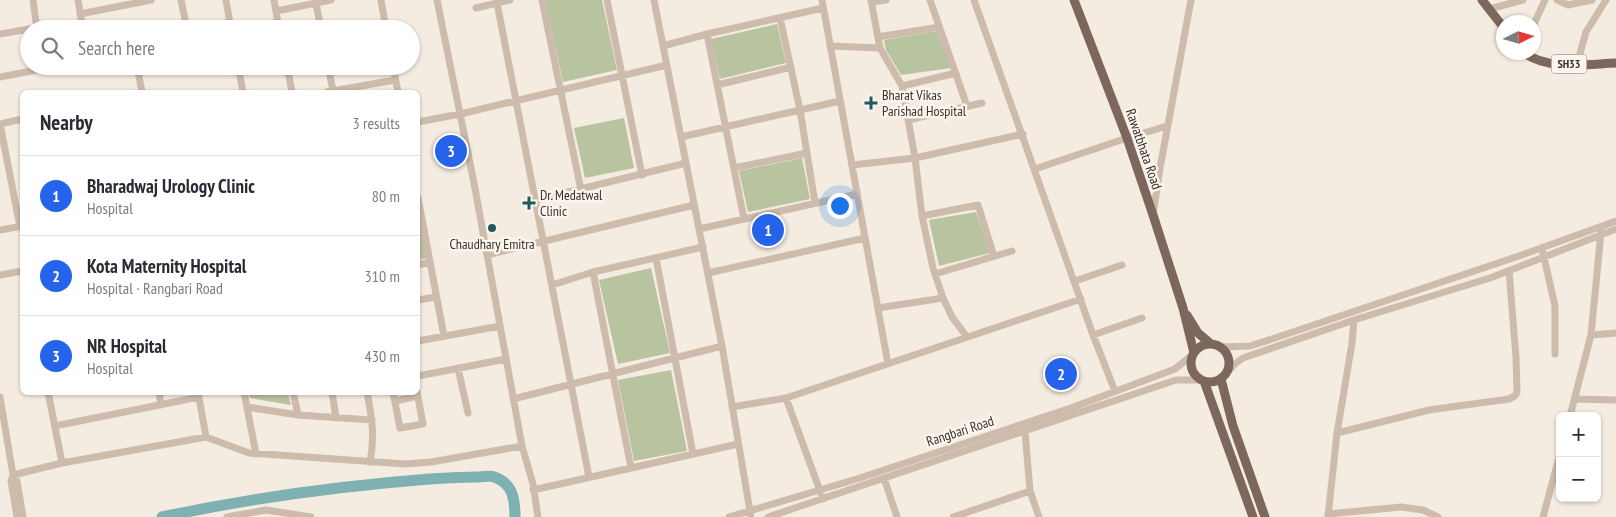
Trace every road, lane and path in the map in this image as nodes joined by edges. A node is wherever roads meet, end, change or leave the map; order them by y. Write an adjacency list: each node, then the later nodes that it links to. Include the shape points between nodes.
1 (32, 0): 39 (street)
2 (78, 0): 35 (street)
3 (151, 0): 28 (street)
4 (181, 0): 41 (street)
5 (226, 0): 42 (street)
6 (274, 0): 34 (street)
7 (331, 0): 29 (street)
8 (381, 0): 45 (street)
9 (437, 0): 83 (street)
10 (510, 0): 30 (street)
11 (542, 0): 77 (street)
12 (607, 0): 66 (street)
13 (655, 0): 51 (street)
14 (822, 0): 32 (street)
15 (886, 0): 26 (street)
16 (930, 0): 46 (street)
17 (974, 0): 90 (street)
18 (1074, 0): 92 (main road, Rawatbhata Road)
19 (1190, 0): 88 (street)
20 (1482, 0): 33 (main road)
21 (1523, 0): 27 (street)
22 (1545, 0): 36 (street)
23 (1557, 0): 24 (street, via 1568,5)
24 (1592, 0)
25 (1606, 0): 56 (street, via 1586,32)
26 (871, 1): 50 (street)
27 (1512, 1): 33 (street)
28 (125, 2): 35 (street)
29 (316, 3): 34 (street); 44 (street)
30 (497, 3): 31 (street); 78 (street)
31 (476, 8)
32 (823, 8): 37 (street); 52 (street)
33 (1489, 9): 38 (main road)
34 (276, 10): 43 (street)
35 (80, 14): 40 (street)
36 (1538, 15)
37 (780, 18): 49 (street); 58 (street)
38 (1496, 18)
39 (33, 20)
40 (81, 20)
41 (184, 20)
42 (229, 20)
43 (278, 20)
44 (319, 20)
45 (384, 20)
46 (939, 27): 50 (street); 60 (street)
47 (20, 31): 48 (street)
48 (0, 34)
49 (707, 34): 51 (street); 69 (street)
50 (878, 38): 53 (street)
51 (663, 46): 57 (street)
52 (830, 46): 53 (street); 79 (street)
53 (880, 48): 70 (street)
54 (1539, 60): 56 (main road, SH33)
55 (1616, 63): 56 (main road, SH33)
56 (1576, 64)
57 (667, 65): 66 (street); 91 (street)
58 (791, 67): 69 (street); 82 (street)
59 (20, 72): 67 (street)
60 (956, 73): 70 (street); 81 (street)
61 (139, 75): 71 (street)
62 (240, 75): 72 (street)
63 (289, 75): 73 (street)
64 (329, 75): 74 (street)
65 (394, 75): 68 (street)
66 (622, 75): 77 (street); 99 (street)
67 (0, 77)
68 (395, 80): 75 (street); 76 (street)
69 (717, 85): 89 (street)
70 (902, 86): 85 (street)
71 (142, 90)
72 (243, 90)
73 (292, 90)
74 (330, 90)
75 (341, 90)
76 (398, 90)
77 (560, 90): 78 (street); 101 (street)
78 (516, 100): 83 (street); 104 (street)
79 (840, 101): 82 (street); 96 (street)
80 (982, 103): 81 (street)
81 (967, 106): 85 (street)
82 (800, 110): 89 (street); 93 (street)
83 (460, 114): 86 (street); 123 (street)
84 (20, 119): 87 (street)
85 (908, 120): 94 (street)
86 (420, 122)
87 (0, 124): 102 (street)
88 (1168, 126): 92 (street); 108 (street)
89 (726, 127): 91 (street); 97 (street)
90 (1023, 134): 94 (street); 98 (street)
91 (681, 137): 95 (street)
92 (1126, 138): 98 (street); 108 (main road, Rawatbhata Road)
93 (806, 153): 97 (street); 105 (street)
94 (915, 158): 96 (street); 109 (street)
95 (686, 163): 99 (street); 106 (street)
96 (852, 165): 103 (street)
97 (734, 168): 110 (street)
98 (1035, 170): 136 (street)
99 (642, 175): 101 (street)
100 (20, 190): 102 (street)
101 (581, 190): 104 (street)
102 (13, 192): 112 (street)
103 (857, 194): 105 (street); 118 (street)
104 (536, 200): 119 (street)
105 (815, 203): 110 (street)
106 (694, 205): 114 (street); 119 (street)
107 (420, 209): 127 (street)
108 (1153, 215): 144 (main road, Rawatbhata Road)
109 (922, 216): 124 (street, via 978,205); 134 (street)
110 (744, 219): 114 (street)
111 (1616, 221): 117 (street)
112 (20, 222)
113 (20, 226): 116 (street)
114 (699, 229): 120 (street)
115 (1616, 229): 117 (street)
116 (0, 230)
117 (1601, 231): 121 (street); 125 (street); 153 (street)
118 (865, 238): 133 (street); 143 (street)
119 (544, 242): 123 (street); 137 (street)
120 (702, 247): 126 (street); 133 (street)
121 (1542, 248): 125 (street); 142 (street)
122 (1012, 251): 124 (street)
123 (487, 255): 149 (street)
124 (994, 256): 134 (street)
125 (1544, 256): 131 (street); 163 (street, via 1556,306)
126 (656, 258): 132 (street); 164 (street)
127 (430, 262): 128 (street); 138 (street)
128 (420, 264)
129 (1122, 264): 136 (street)
130 (20, 271): 135 (street)
131 (1509, 271): 145 (street); 202 (street, via 1516,356 1515,396 1429,410)
132 (593, 272): 137 (street); 169 (street)
133 (708, 273): 158 (street)
134 (935, 274): 139 (street)
135 (0, 275)
136 (1074, 281): 140 (street)
137 (552, 285): 173 (street)
138 (436, 297): 141 (street); 154 (street)
139 (943, 298): 143 (street); 155 (street, via 952,318)
140 (1080, 299): 152 (street); 155 (street)
141 (420, 300)
142 (1384, 301): 145 (street); 147 (street)
143 (878, 308): 167 (street)
144 (1183, 308): 157 (main road, Rawatbhata Road, via 1198,332); 161 (main road, Rawatbhata Road)
145 (1387, 310): 148 (street)
146 (1142, 318): 152 (street)
147 (1336, 318): 150 (street); 159 (street)
148 (1354, 320): 150 (street); 202 (street)
149 (500, 326): 154 (street); 165 (street)
150 (1339, 326): 162 (street)
151 (1616, 332): 153 (street)
152 (1093, 335): 174 (street)
153 (1590, 335): 189 (street)
154 (444, 336): 156 (street)
155 (967, 337): 167 (street)
156 (420, 341)
157 (1212, 344): 160 (main road); 161 (main road, via 1201,346)
158 (722, 346): 164 (street); 194 (street)
159 (1250, 346): 160 (street); 162 (street)
160 (1221, 347): 171 (main road, via 1230,362)
161 (1193, 354): 172 (main road, via 1191,366); 174 (street, Rangbari Road, via 1175,369)
162 (1254, 354): 166 (street)
163 (1555, 354)
164 (675, 358): 169 (street); 207 (street)
165 (506, 359): 168 (street); 188 (street)
166 (1236, 363): 171 (street); 186 (main road)
167 (888, 364): 187 (street)
168 (458, 368): 170 (street); 196 (street)
169 (613, 374): 173 (street); 211 (street)
170 (420, 376)
171 (1224, 377): 172 (main road, via 1211,382); 186 (main road)
172 (1202, 381): 201 (street, Rangbari Road, via 1176,380); 231 (main road)
173 (571, 384): 188 (street); 213 (street)
174 (1115, 391): 216 (street, Rangbari Road)
175 (49, 395): 200 (street)
176 (159, 395): 192 (street)
177 (198, 395): 192 (street); 203 (street)
178 (245, 395): 193 (street)
179 (294, 395): 197 (street)
180 (332, 395): 198 (street)
181 (368, 395): 199 (street)
182 (394, 395): 191 (street)
183 (415, 395): 191 (street)
184 (418, 395): 191 (street, via 424,424 400,428)
185 (0, 397): 212 (street)
186 (1224, 397): 232 (main road)
187 (786, 398): 194 (street); 216 (street)
188 (514, 399): 205 (street)
189 (1575, 399): 190 (street); 195 (street)
190 (1616, 400)
191 (395, 401)
192 (161, 405): 200 (street)
193 (247, 407): 197 (street); 206 (street)
194 (732, 407): 204 (street)
195 (1571, 412)
196 (468, 413)
197 (298, 415): 198 (street)
198 (336, 418): 199 (street)
199 (372, 420): 209 (street)
200 (55, 426): 210 (street)
201 (1025, 431): 214 (street, Rangbari Road); 217 (street)
202 (1337, 433): 221 (street)
203 (206, 437): 206 (street); 210 (street)
204 (738, 444): 207 (street); 219 (street)
205 (522, 446): 209 (street, via 431,462); 215 (street)
206 (256, 454): 209 (street)
207 (693, 454): 211 (street)
208 (1559, 457): 234 (street)
209 (370, 462)
210 (62, 463): 212 (street)
211 (631, 468): 213 (street)
212 (13, 475): 222 (street, via 11,481); 223 (street)
213 (589, 477): 215 (street)
214 (884, 478): 218 (street, Rangbari Road); 228 (street)
215 (534, 490): 220 (street)
216 (819, 490): 218 (street); 219 (street, Rangbari Road)
217 (1030, 491): 229 (street); 230 (street)
218 (823, 499): 227 (street, Rangbari Road)
219 (750, 514): 226 (street, Rangbari Road)
220 (539, 516)
221 (1328, 516): 233 (street, via 1401,506)
222 (17, 517)
223 (23, 517)
224 (227, 517): 225 (street, via 266,510)
225 (311, 517)
226 (729, 517)
227 (768, 517)
228 (897, 517)
229 (953, 517)
230 (1039, 517)
231 (1254, 517)
232 (1265, 517)
233 (1438, 517)
234 (1543, 517)

